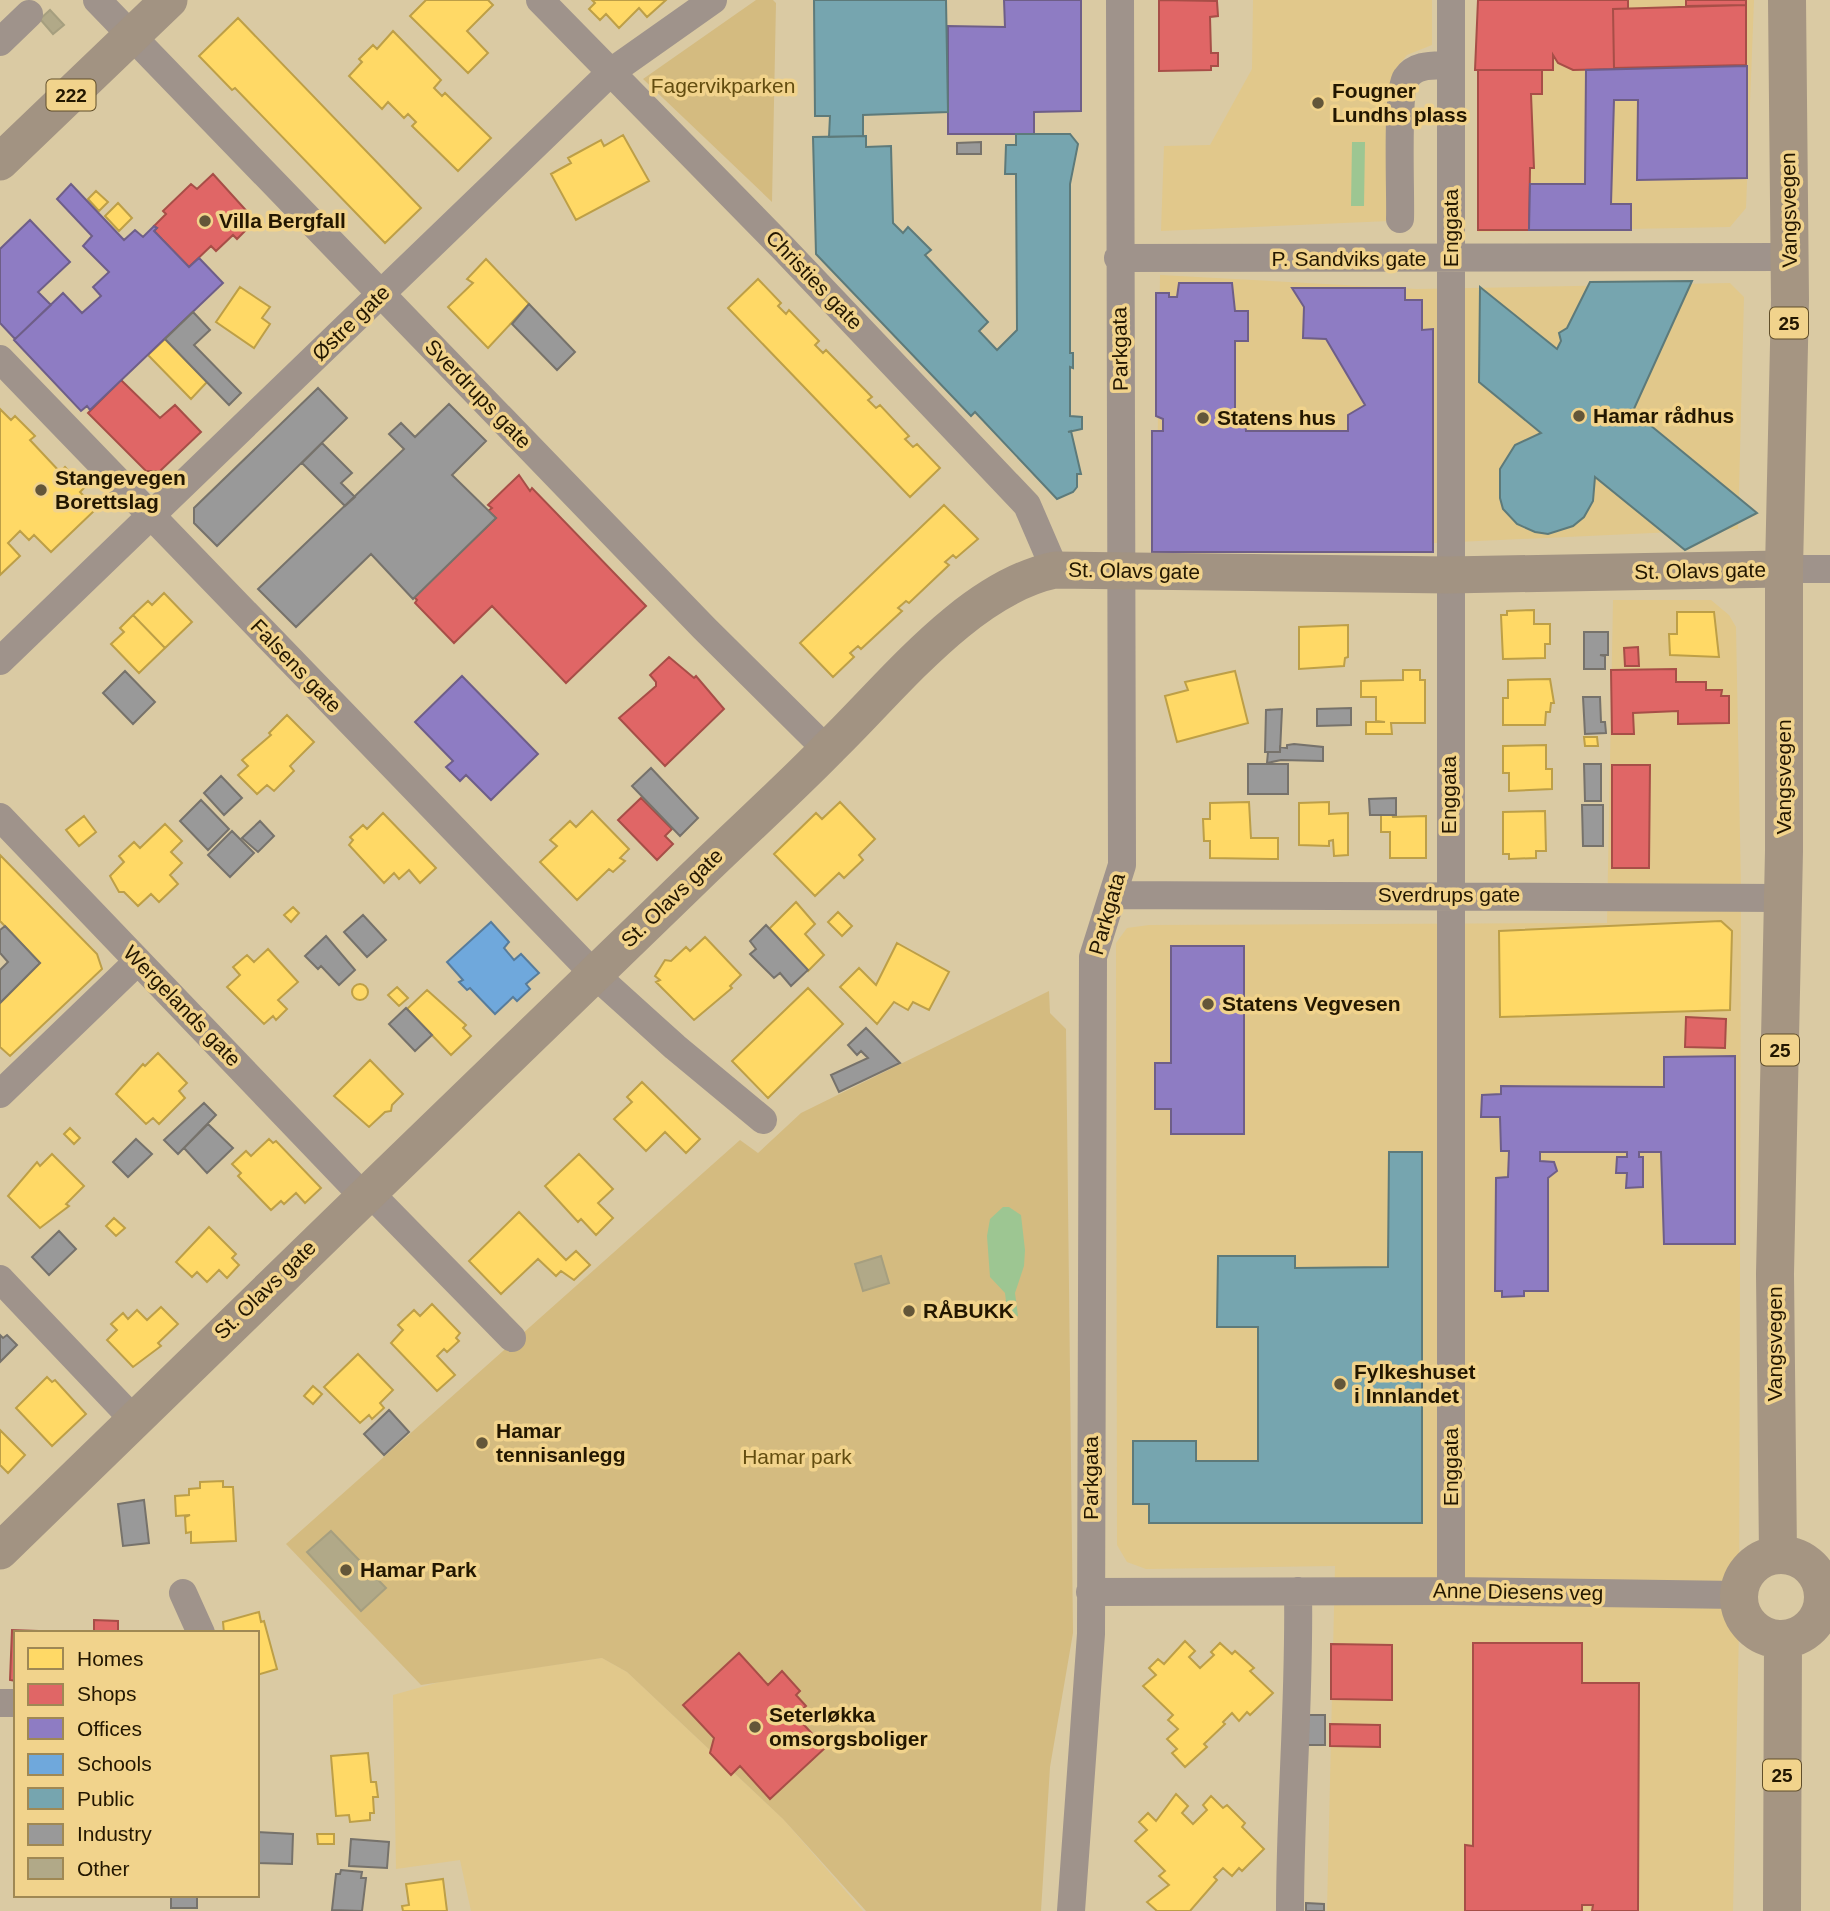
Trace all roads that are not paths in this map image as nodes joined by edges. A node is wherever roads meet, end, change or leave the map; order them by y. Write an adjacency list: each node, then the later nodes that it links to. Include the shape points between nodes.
1 (97, 0): 9 (street, Sverdrups gate)
2 (169, 0): 9 (main road, 222)
3 (713, 0): 12 (street, Østre gate)
4 (1120, 0): 16 (street, Parkgata)
5 (1451, 0): 11 (street, Enggata)
6 (1787, 0): 15 (highway, Vangsvegen / 25)
7 (547, 3): 12 (street, Christies gate)
8 (29, 13): 10 (street)
9 (132, 35): 13 (main road, 222); 18 (street, Sverdrups gate)
10 (0, 42)
11 (1451, 65): 14 (street, via 1419,66 1405,79); 17 (street, Enggata)
12 (611, 72): 18 (street, Østre gate); 23 (street, Christies gate, via 1020,498)
13 (0, 162)
14 (1400, 219)
15 (1789, 257): 17 (street, P. Sandviks gate); 21 (highway, Vangsvegen / 25)
16 (1118, 258): 17 (street, P. Sandviks gate); 24 (street, Parkgata)
17 (1452, 259): 25 (street, Enggata)
18 (381, 293): 20 (street, Østre gate); 27 (street, Sverdrups gate, via 713,619)
19 (5, 374): 20 (street, Falsens gate)
20 (152, 517): 26 (street, Østre gate); 33 (street, Falsens gate)
21 (1784, 569): 22 (street, St. Olavs gate); 25 (main road, St. Olavs gate); 31 (highway, Vangsvegen / 25)
22 (1830, 569)
23 (1055, 570): 24 (main road, St. Olavs gate); 27 (main road, St. Olavs gate, via 994,593 944,634)
24 (1122, 571): 25 (main road, St. Olavs gate); 30 (street, Parkgata, via 1122,865)
25 (1449, 575): 29 (street, Enggata)
26 (0, 661)
27 (827, 750): 33 (main road, St. Olavs gate)
28 (0, 817): 32 (street, Wergelands gate)
29 (1449, 894): 30 (street, Sverdrups gate); 31 (street, Sverdrups gate); 43 (street, Enggata)
30 (1113, 895): 44 (street, Parkgata, via 1093,957)
31 (1784, 898): 41 (highway, Vangsvegen / 25, via 1775,1274)
32 (138, 961): 34 (street); 36 (street, Wergelands gate)
33 (593, 972): 35 (street); 36 (main road, St. Olavs gate)
34 (0, 1094)
35 (763, 1120)
36 (365, 1194): 38 (street, Wergelands gate); 39 (main road, St. Olavs gate)
37 (0, 1279): 39 (street)
38 (512, 1338)
39 (134, 1420): 40 (main road, St. Olavs gate)
40 (0, 1551)
41 (1778, 1555): 46 (highway, via 1753,1565); 47 (highway, via 1796,1557 1809,1565)
42 (1298, 1591): 43 (street, Anne Diesens veg); 44 (street, Anne Diesens veg); 51 (street)
43 (1451, 1591): 46 (street, Anne Diesens veg)
44 (1090, 1592): 50 (street, Parkgata)
45 (183, 1593): 48 (street)
46 (1738, 1595): 49 (highway, via 1744,1620 1767,1637)
47 (1827, 1597): 49 (highway, via 1814,1624)
48 (200, 1631)
49 (1783, 1640): 52 (highway, 25)
50 (1071, 1911)
51 (1290, 1911)
52 (1782, 1911)

